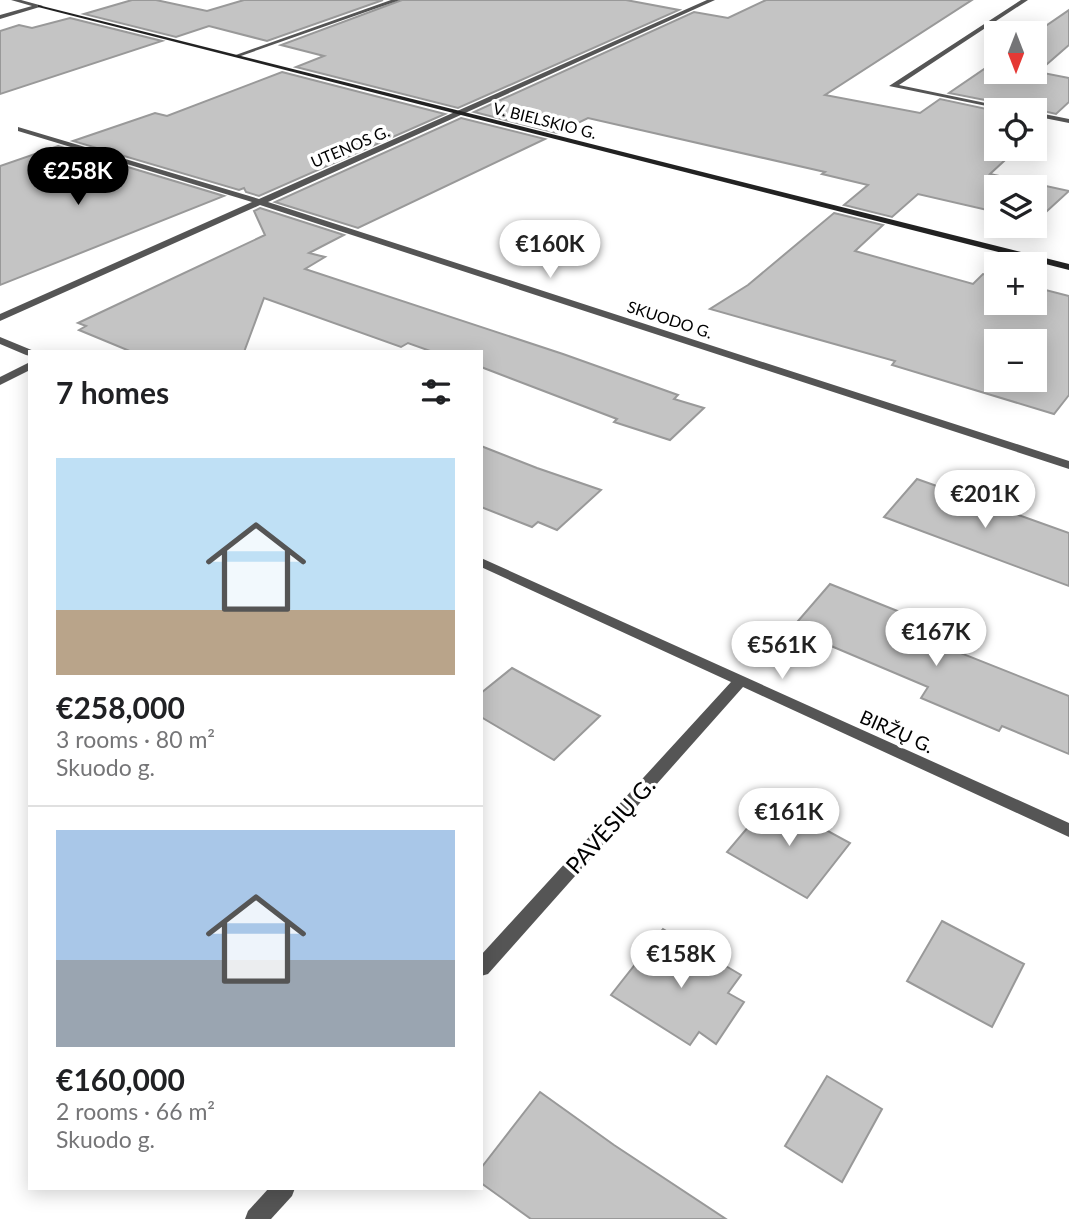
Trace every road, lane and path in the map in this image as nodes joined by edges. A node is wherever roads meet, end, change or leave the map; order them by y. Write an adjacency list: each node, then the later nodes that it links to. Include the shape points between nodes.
1 (14, 0): 6 (street, V. BIELSKIO G.)
2 (397, 0): 8 (street)
3 (712, 0): 10 (street, UTENOS G.)
4 (1025, 0): 9 (street, via 893,86)
5 (52, 3): 6 (street)
6 (40, 6): 7 (street); 8 (street, V. BIELSKIO G.)
7 (0, 17)
8 (236, 56): 10 (street, V. BIELSKIO G.)
9 (984, 104)
10 (461, 113): 14 (street, UTENOS G.); 15 (street, V. BIELSKIO G.)
11 (1047, 117): 12 (street)
12 (1069, 121)
13 (21, 129): 14 (street, SKUODO G.)
14 (257, 201): 16 (street, UTENOS G.); 21 (street, SKUODO G.)
15 (1069, 268)
16 (0, 318)
17 (0, 340): 18 (street)
18 (28, 352)
19 (28, 366): 20 (street)
20 (0, 382)
21 (1069, 465)
22 (483, 563): 23 (street, BIRŽŲ G.)
23 (739, 682): 24 (street, BIRŽŲ G.); 25 (street, PAVĖSIŲ G.)
24 (1069, 830)
25 (483, 966)
26 (282, 1190): 27 (street)
27 (256, 1219)

